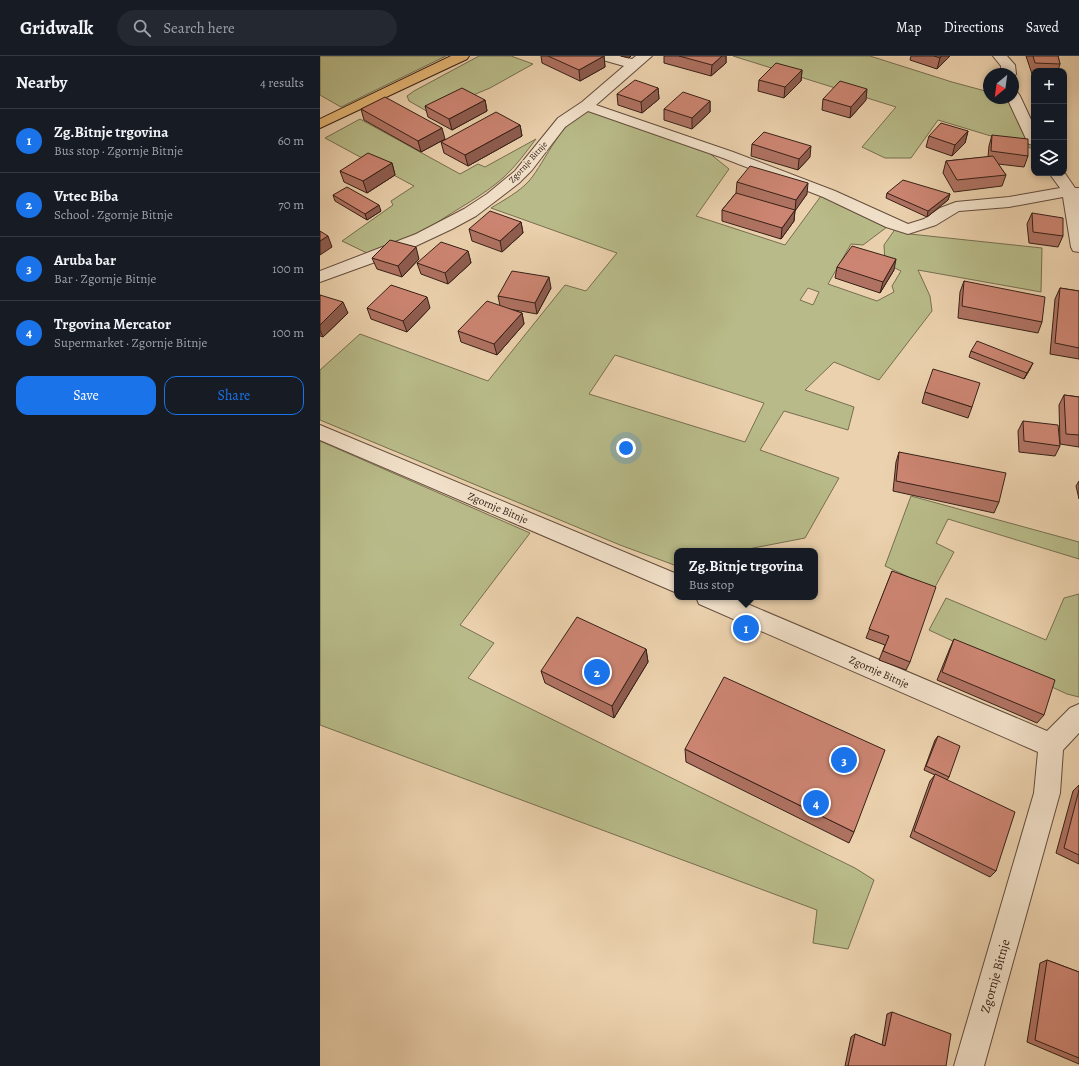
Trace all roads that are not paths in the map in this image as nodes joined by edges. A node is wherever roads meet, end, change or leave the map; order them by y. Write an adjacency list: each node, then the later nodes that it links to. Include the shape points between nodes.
1 (462, 56): 8 (main road)
2 (604, 56): 4 (street)
3 (1000, 56): 5 (street)
4 (639, 60): 7 (street, Zgornje Bitnje)
5 (1008, 68)
6 (1017, 104): 9 (street)
7 (586, 106): 11 (street, via 728,155 829,194 908,229 930,222 956,207); 13 (street, Zgornje Bitnje, via 560,122 515,180 485,203 442,230 377,257)
8 (320, 124)
9 (1034, 140)
10 (1060, 176): 11 (street)
11 (1075, 192): 12 (street)
12 (1079, 247)
13 (320, 276)
14 (320, 432): 15 (street, Zgornje Bitnje)
15 (674, 583)
16 (714, 600): 18 (street, Zgornje Bitnje)
17 (1079, 716): 18 (street)
18 (1051, 745): 19 (street, Zgornje Bitnje, via 1047,793)
19 (969, 1066)

